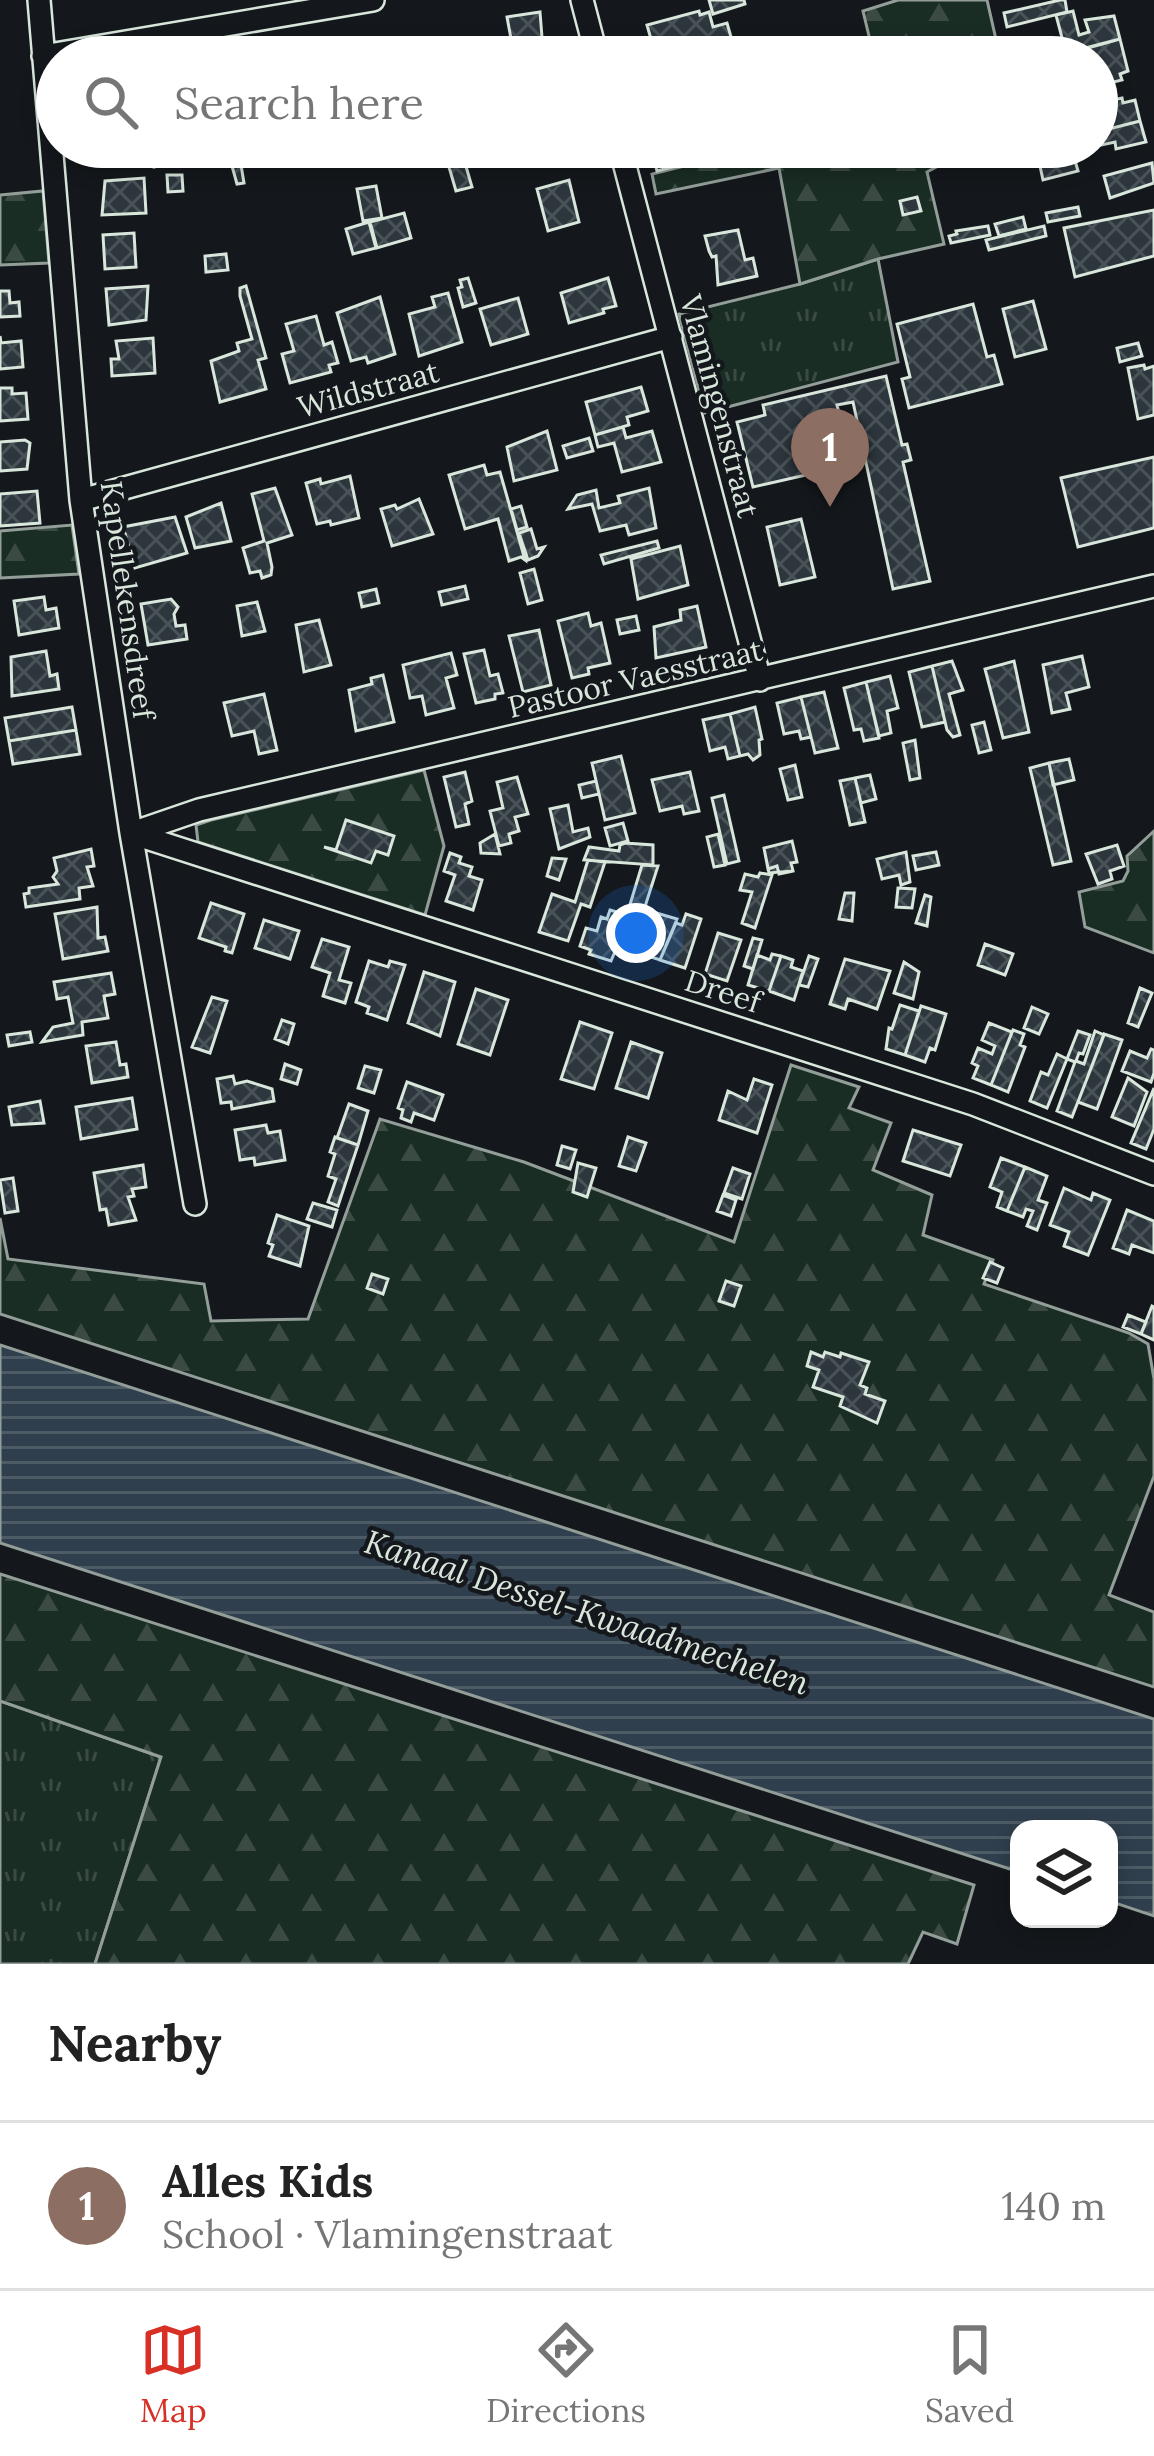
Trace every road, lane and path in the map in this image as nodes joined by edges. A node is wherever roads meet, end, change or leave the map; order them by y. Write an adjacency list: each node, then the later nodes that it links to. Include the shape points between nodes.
1 (39, 0): 4 (street, Kapellekensdreef)
2 (373, 0): 5 (street)
3 (581, 0): 6 (street)
4 (42, 36)
5 (161, 36)
6 (591, 36)
7 (53, 168): 10 (street, Kapellekensdreef)
8 (626, 168): 9 (street, Vlamingenstraat)
9 (670, 337): 10 (street, Wildstraat); 12 (street, Vlamingenstraat)
10 (81, 500): 13 (street, Kapellekensdreef)
11 (1154, 586): 12 (street, Pastoor Vaesstraat)
12 (760, 680): 13 (street, Pastoor Vaesstraat, via 199,810)
13 (131, 833): 14 (street, Dreef, via 973,1104); 15 (street, Kapellekensdreef)
14 (1154, 1174)
15 (195, 1204)

